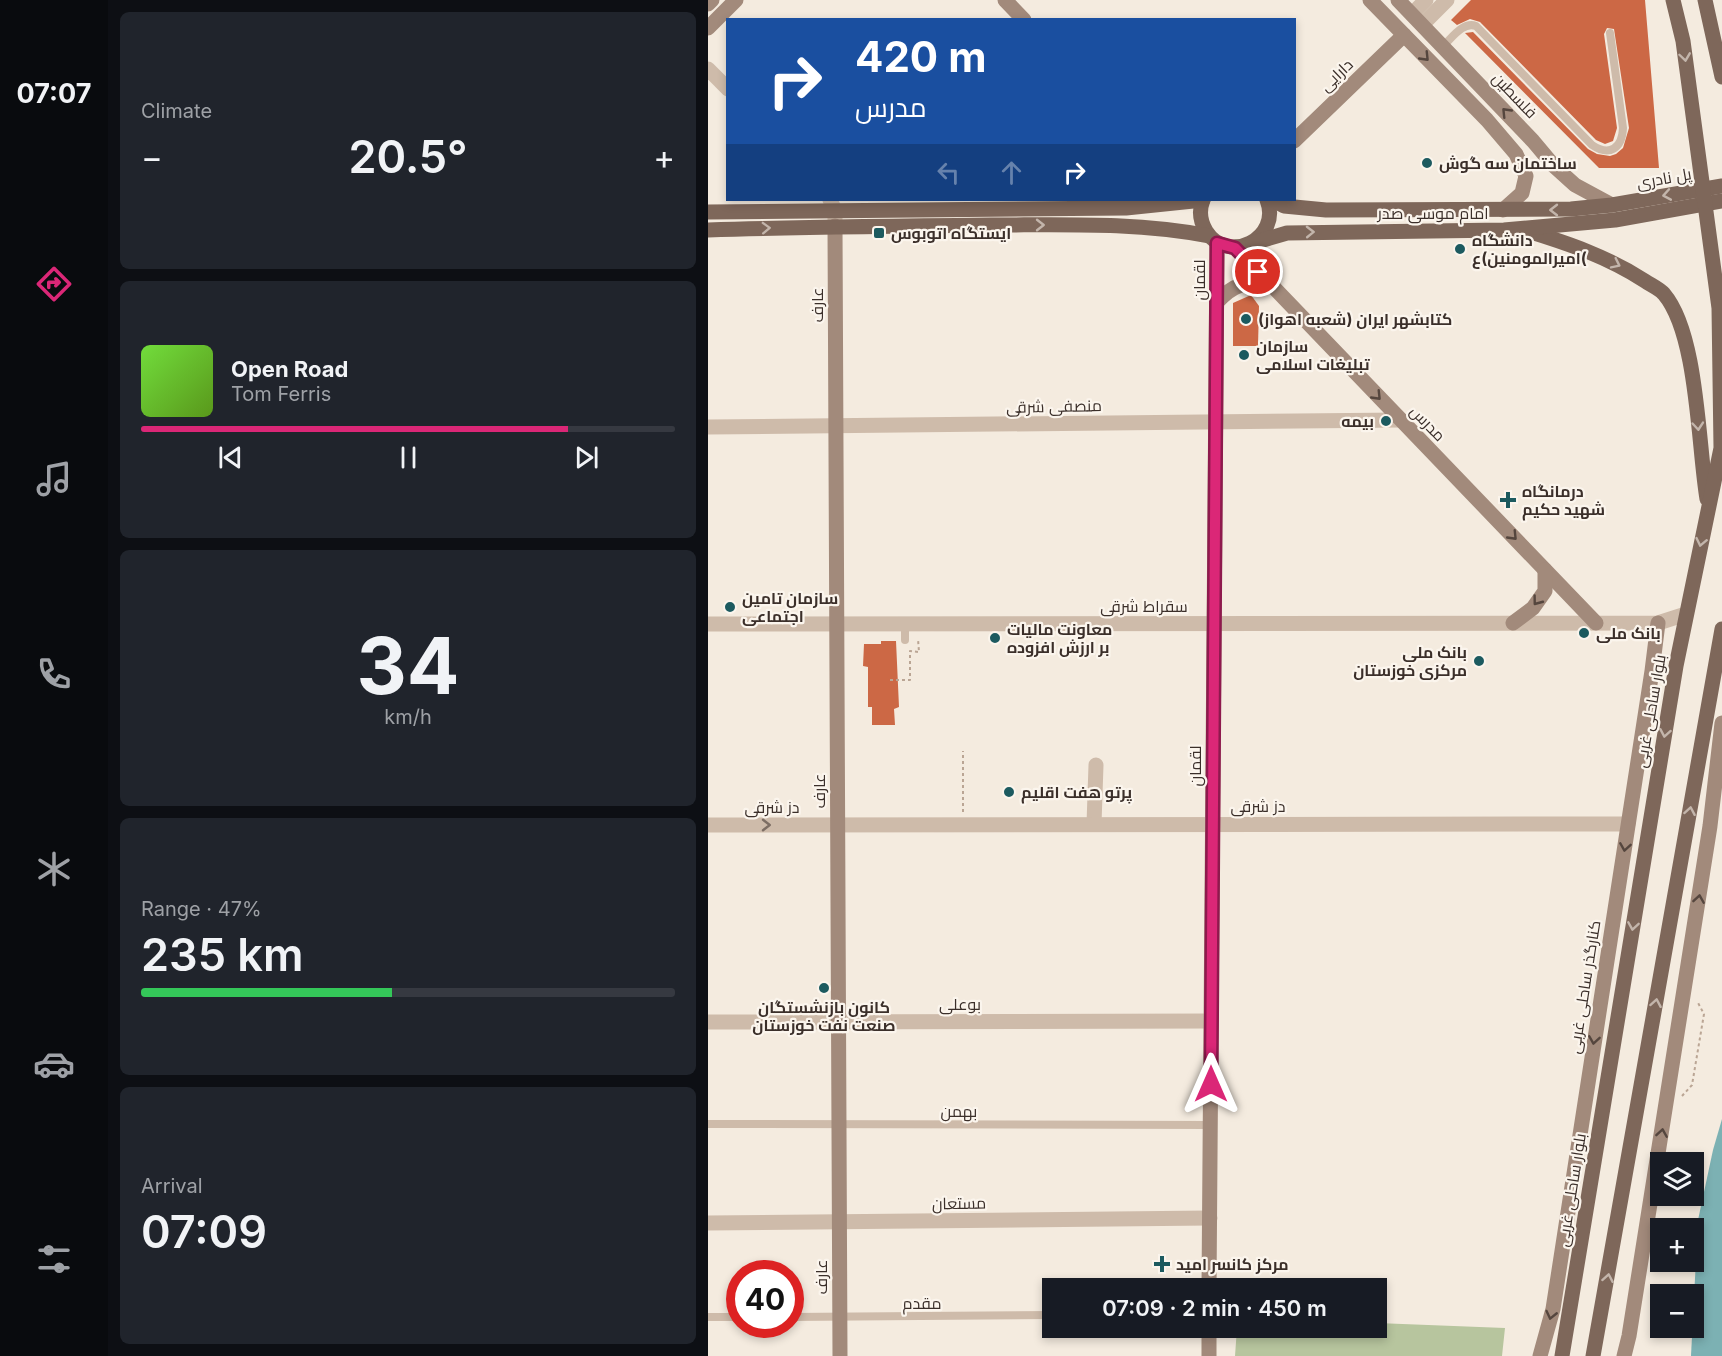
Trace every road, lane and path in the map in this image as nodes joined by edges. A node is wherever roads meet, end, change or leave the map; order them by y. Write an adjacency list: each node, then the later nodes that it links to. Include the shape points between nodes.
1 (712, 0): 10 (street)
2 (736, 0): 13 (street)
3 (1005, 0): 11 (street)
4 (1370, 0): 15 (street)
5 (1398, 0): 12 (street, فلسطین)
6 (1426, 0): 12 (street)
7 (1447, 0): 12 (street)
8 (1673, 0): 41 (main road, بلوار ساحلی غربی, one-way to 41, via 1683,41 1719,308)
9 (1705, 0): 18 (main road)
10 (708, 4)
11 (1022, 18)
12 (1417, 19): 16 (street, فلسطین)
13 (708, 28)
14 (1610, 33): 16 (lane, via 1623,138 1608,151 1592,145 1476,26 1465,26)
15 (1404, 35): 20 (street, دارایی); 22 (street, one-way to 22)
16 (1443, 46): 21 (street, فلسطین, one-way to 16)
17 (708, 69): 19 (street)
18 (1722, 77)
19 (726, 87)
20 (1296, 139)
21 (1533, 141): 22 (street, via 1533,152 1528,156); 32 (street, فلسطین, via 1575,185)
22 (1516, 154): 30 (street, via 1526,176 1522,193)
23 (1722, 186): 32 (main road, پل نادری, one-way to 32)
24 (1193, 201): 29 (main road, via 1126,208)
25 (1203, 201): 36 (main road, via 1200,216)
26 (1267, 201): 37 (main road, via 1267,227)
27 (1275, 201): 30 (main road, امام موسی صدر, via 1284,206 1326,210)
28 (1722, 201): 32 (main road, پل نادری)
29 (832, 205): 31 (main road); 33 (street)
30 (1503, 210): 32 (main road, امام موسی صدر, one-way to 30)
31 (708, 212)
32 (1613, 212): 34 (main road, امام موسی صدر)
33 (835, 226): 35 (main road, one-way to 33); 36 (main road, one-way to 36, via 1126,225 1180,230); 44 (street, عارف)
34 (1522, 229): 37 (main road, امام موسی صدر, one-way to 34, via 1287,232); 46 (main road, one-way to 46, via 1584,249 1664,293 1681,324 1694,387)
35 (708, 230)
36 (1213, 240): 38 (main road); 40 (street, لقمان)
37 (1252, 243): 38 (main road, امام موسی صدر)
38 (1235, 248): 39 (street, مدرس)
39 (1269, 285): 40 (street, via 1240,285); 42 (street, مدرس, one-way to 42)
40 (1217, 302): 43 (street, لقمان)
41 (1721, 404): 46 (main road, بلوار ساحلی غربی, via 1721,448)
42 (1401, 420): 43 (street, منصفی شرقی); 47 (street, مدرس, one-way to 47)
43 (1216, 422): 44 (street, منصفی شرقی); 55 (street, لقمان)
44 (836, 426): 45 (street, منصفی شرقی); 53 (street, عارف)
45 (708, 427)
46 (1708, 507): 48 (main road, بلوار ساحلی غربی, one-way to 48)
47 (1545, 570): 49 (street, one-way to 49, via 1545,591 1533,608); 50 (street, مدرس)
48 (1686, 614): 51 (street, سقراط شرقی); 77 (main road, بلوار ساحلی غربی, one-way to 77)
49 (1513, 623): 50 (street, سقراط شرقی); 55 (street, سقراط شرقی)
50 (1596, 623): 51 (street, سقراط شرقی)
51 (1658, 623): 65 (street, کنارگذر ساحلی غربی)
52 (708, 624): 53 (street, سقراط شرقی)
53 (837, 624): 54 (street, سقراط شرقی); 67 (street, عارف)
54 (911, 624): 55 (street, سقراط شرقی); 57 (lane); 58 (path, via 919,652 910,651 910,680)
55 (1214, 624): 64 (street, لقمان)
56 (1722, 629): 90 (main road, one-way to 56)
57 (905, 640)
58 (890, 680)
59 (1722, 723): 91 (street, one-way to 59, via 1710,826)
60 (963, 751): 62 (path)
61 (1096, 765): 63 (street)
62 (962, 824): 63 (street, دز شرقی); 67 (street, دز شرقی)
63 (1094, 824): 64 (street, دز شرقی)
64 (1213, 824): 65 (street, دز شرقی); 70 (street, لقمان)
65 (1628, 824): 78 (street, کنارگذر ساحلی غربی, one-way to 78)
66 (708, 825): 67 (street, دز شرقی, one-way to 67)
67 (837, 825): 69 (street, عارف)
68 (708, 1022): 69 (street, بوعلی)
69 (838, 1022): 70 (street, بوعلی); 72 (street, عارف)
70 (1211, 1022): 73 (street, لقمان)
71 (708, 1124): 72 (lane, بهمن)
72 (839, 1124): 73 (lane, بهمن); 75 (street, عارف)
73 (1210, 1125): 74 (street, لقمان)
74 (1210, 1218): 75 (street, مستعان); 79 (street, لقمان)
75 (839, 1222): 76 (street, مستعان); 84 (street, عارف)
76 (708, 1223)
77 (1580, 1242): 78 (street); 89 (main road, بلوار ساحلی غربی)
78 (1557, 1276): 88 (street, کنارگذر ساحلی غربی, one-way to 88)
79 (1209, 1278)
80 (1042, 1315): 84 (lane, مقدم)
81 (708, 1317): 82 (lane)
82 (726, 1317)
83 (804, 1317): 84 (lane, مقدم)
84 (840, 1317): 86 (street, عارف)
85 (1209, 1338): 87 (street)
86 (840, 1356)
87 (1209, 1356)
88 (1540, 1356)
89 (1562, 1356)
90 (1593, 1356)
91 (1624, 1356)

